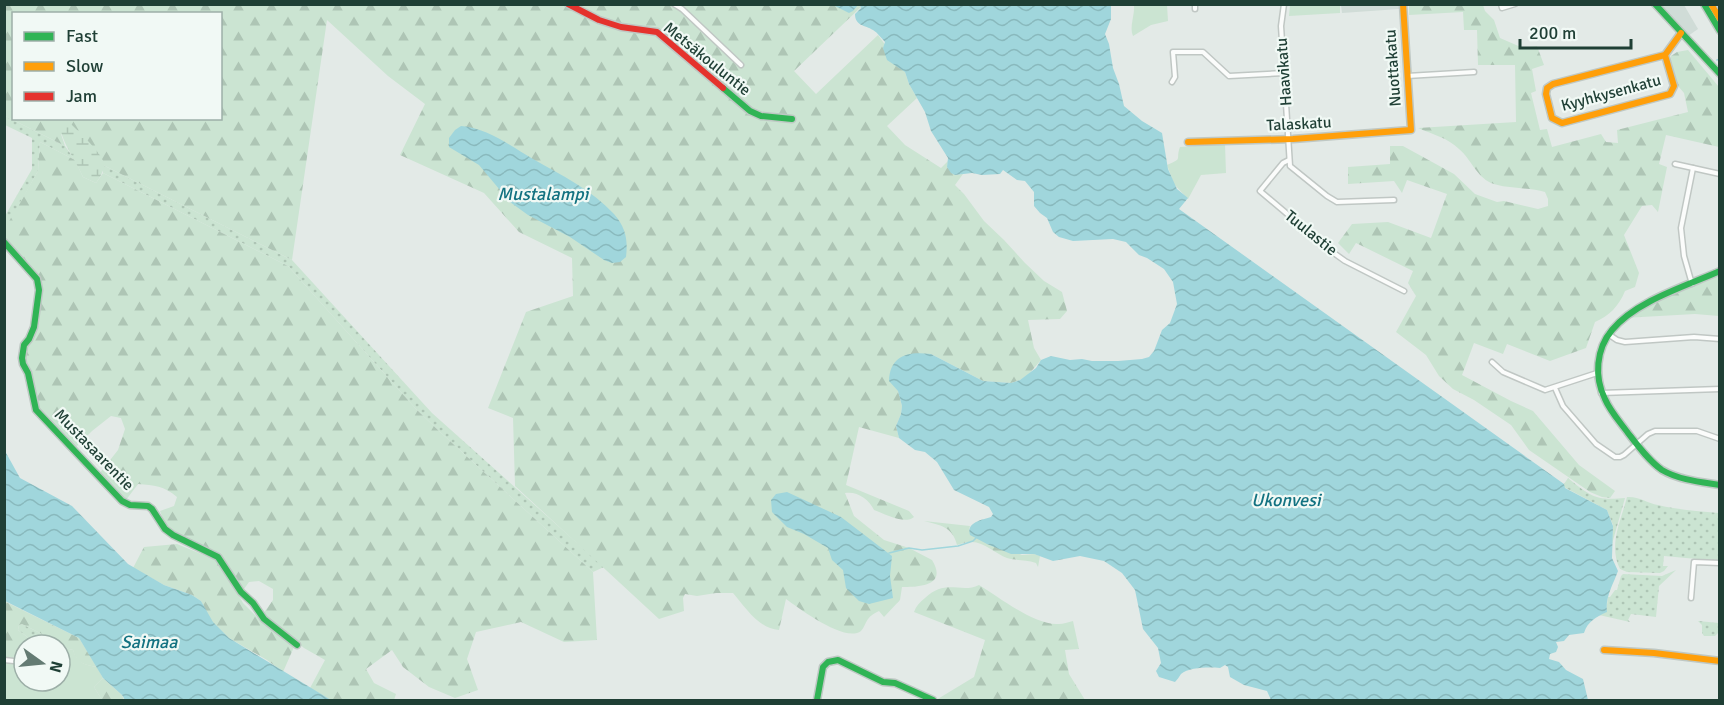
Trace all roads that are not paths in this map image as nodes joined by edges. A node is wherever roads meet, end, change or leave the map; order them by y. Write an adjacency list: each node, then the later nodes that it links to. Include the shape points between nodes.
1 (674, 4): 14 (street, Metsäkouluntie)
2 (1284, 4): 16 (street, Haavikatu)
3 (1403, 4): 18 (main road, Nuottakatu)
4 (1515, 4): 9 (street)
5 (1655, 4): 12 (main road)
6 (1704, 4): 11 (main road)
7 (1711, 4): 10 (main road)
8 (571, 5): 20 (main road, Metsäkouluntie, via 610,24 657,32 750,111)
9 (1501, 6)
10 (1719, 19)
11 (1719, 31)
12 (1681, 33): 13 (main road); 17 (main road)
13 (1665, 55): 13 (main road, Kyyhkysenkatu, via 1553,84 1546,94 1552,118 1562,123 1670,94 1674,86)
14 (741, 65)
15 (1474, 72): 18 (street)
16 (1284, 73): 19 (street, via 1229,76 1203,52 1173,52); 22 (street, Haavikatu)
17 (1719, 74)
18 (1407, 76): 21 (main road, Nuottakatu)
19 (1172, 82)
20 (792, 119)
21 (1411, 130): 22 (main road, Talaskatu)
22 (1289, 139): 23 (main road, Talaskatu); 24 (street, Haavikatu)
23 (1188, 142)
24 (1289, 160): 28 (street, via 1290,166 1337,202); 32 (street, Tuulastie, via 1260,191 1345,261)
25 (1676, 164): 26 (street)
26 (1693, 168): 27 (street); 31 (street, via 1681,228)
27 (1719, 174)
28 (1394, 200)
29 (4, 242): 45 (main road, Mustasaarentie, via 36,279 39,290 36,318 22,348 36,410 122,501 148,506 173,535 218,558 264,619)
30 (1719, 271): 31 (main road)
31 (1692, 284): 33 (main road, via 1624,316)
32 (1404, 291)
33 (1608, 334): 34 (street, via 1624,342); 36 (main road, via 1599,354)
34 (1719, 339)
35 (1492, 362): 37 (street, via 1503,372 1537,388)
36 (1598, 373): 37 (street); 39 (main road)
37 (1554, 388): 41 (street, via 1563,406 1603,450 1617,458)
38 (1719, 389): 39 (street)
39 (1601, 393): 41 (main road)
40 (1719, 439): 41 (street, via 1697,431 1655,431)
41 (1637, 443): 42 (main road, via 1664,471)
42 (1719, 484)
43 (1719, 563): 44 (street, via 1694,562)
44 (1691, 598)
45 (297, 645)
46 (1604, 650): 47 (main road)
47 (1719, 661)
48 (817, 700): 49 (main road, via 823,667 838,660)
49 (933, 700)

